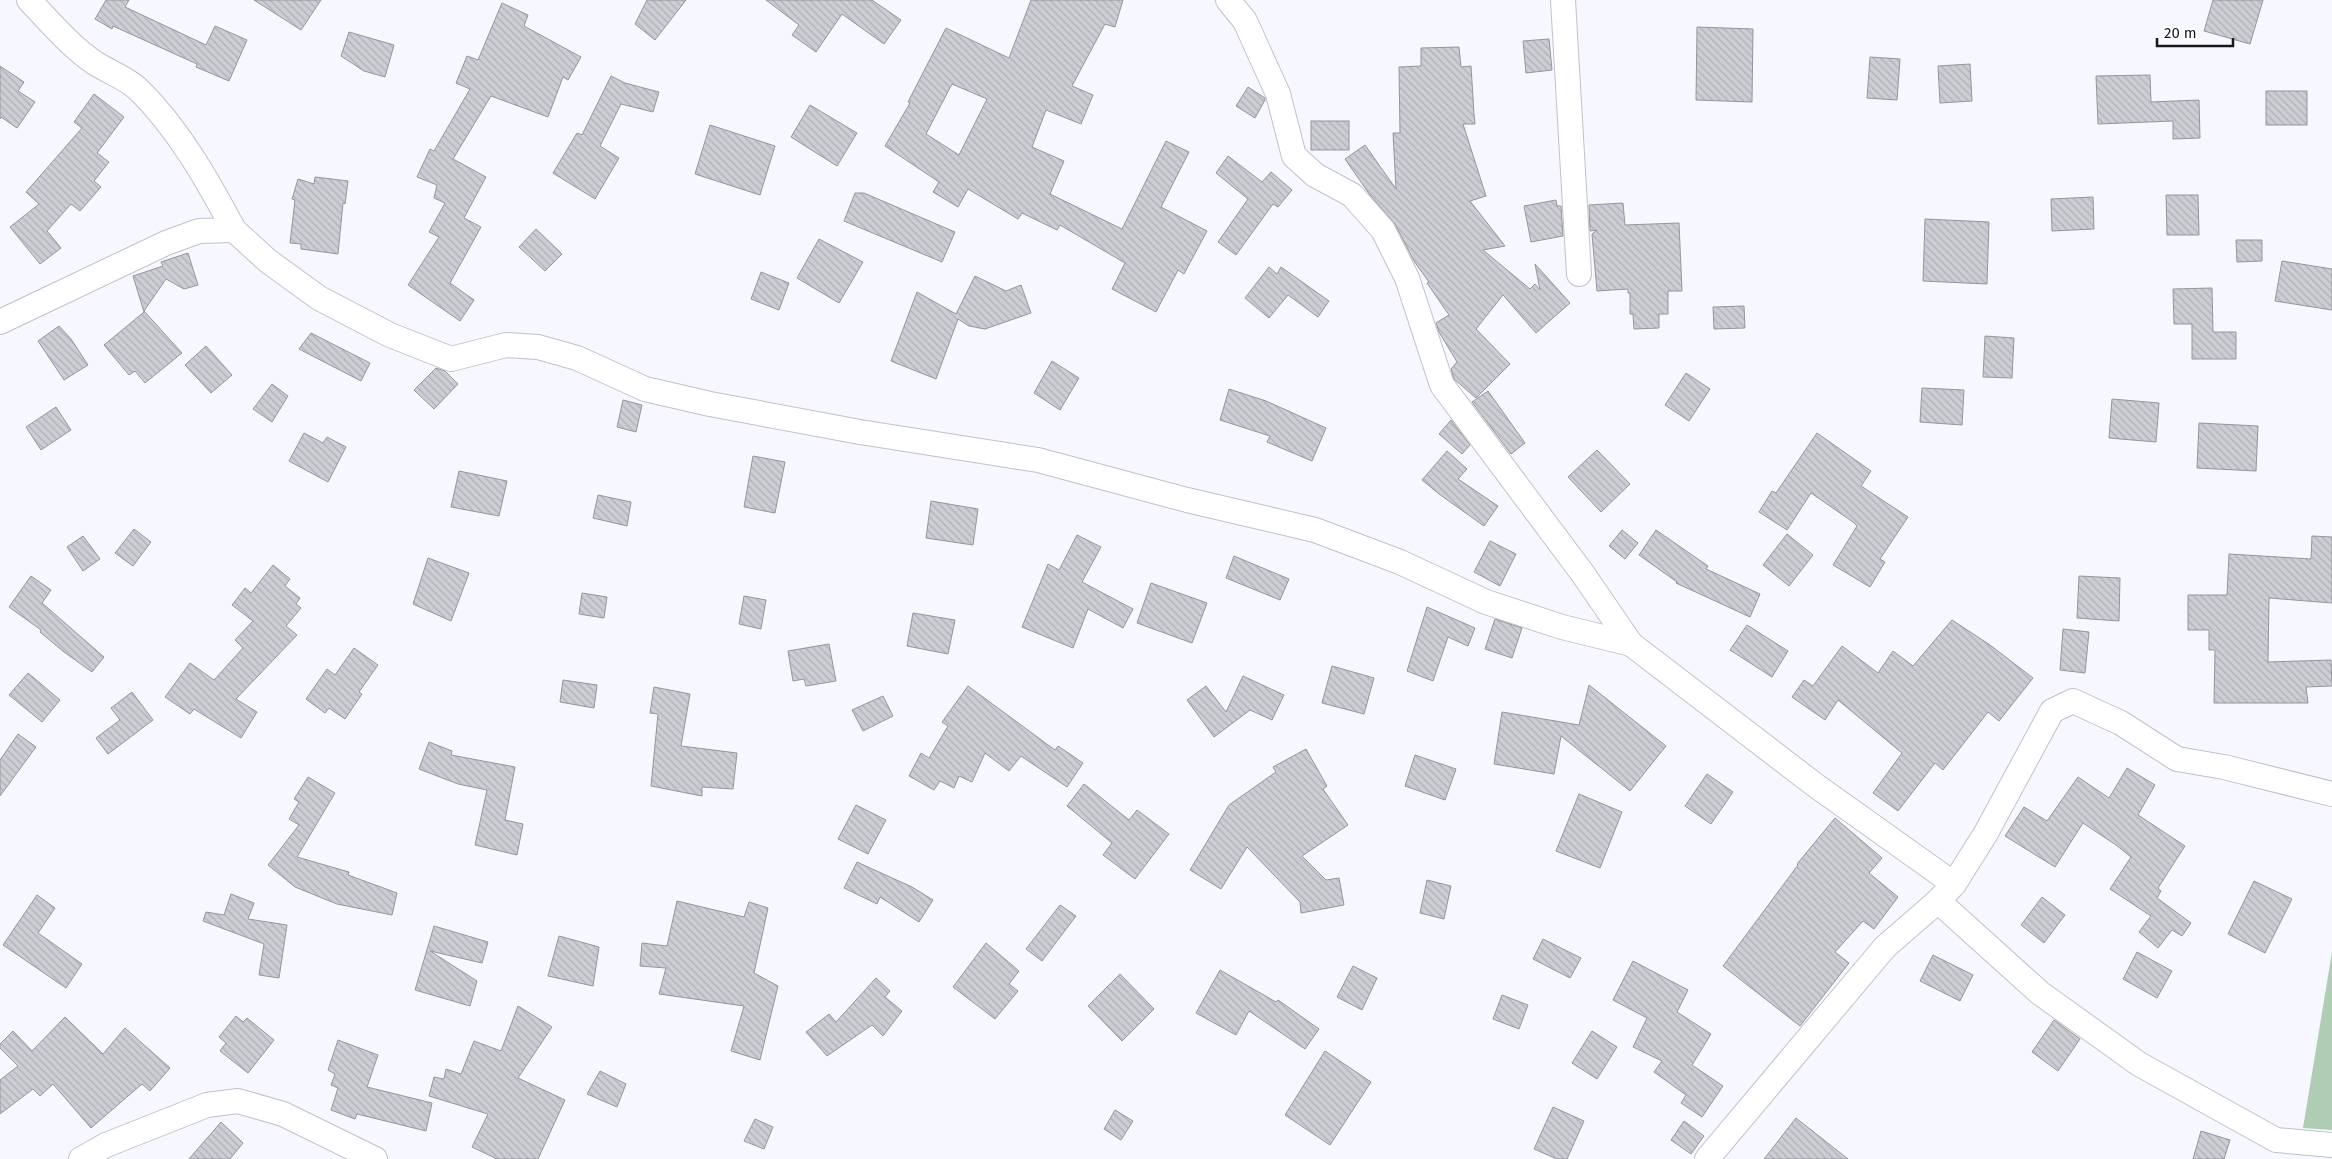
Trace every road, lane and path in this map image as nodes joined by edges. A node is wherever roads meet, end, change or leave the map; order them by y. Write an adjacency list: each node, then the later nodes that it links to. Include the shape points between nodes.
1 (29, 0): 4 (street, via 68,41 136,87 159,112 191,156)
2 (1228, 0): 7 (street, via 1245,21 1278,94 1294,156 1315,175 1352,195 1383,230 1407,278 1442,385)
3 (1563, 0): 5 (street)
4 (234, 230): 6 (street, via 199,232 166,244); 7 (street, via 268,261 319,298 390,335 451,359 506,345 538,347 577,358 645,389 710,404 1038,460 1315,530 1400,562 1486,602 1562,627)
5 (1579, 274)
6 (0, 322)
7 (1631, 644): 9 (street, via 1815,785)
8 (2332, 794): 9 (street, via 2224,767 2177,759 2121,723 2073,701 2052,711 1986,833)
9 (1954, 884): 10 (street)
10 (1938, 901): 11 (street, via 2040,993 2139,1064 2276,1140); 14 (street, via 1885,947)
11 (2332, 1145)
12 (81, 1159): 13 (street, via 106,1145 206,1105 238,1101 283,1114)
13 (375, 1159)
14 (1707, 1159)

